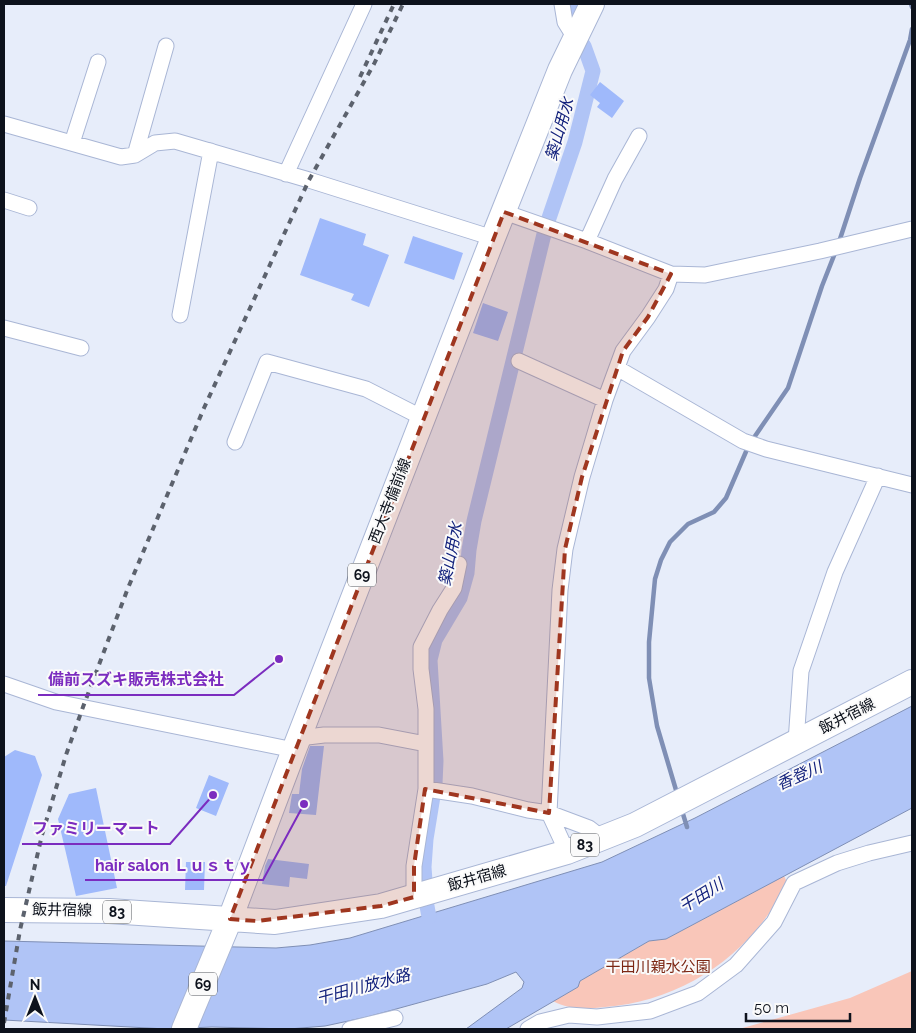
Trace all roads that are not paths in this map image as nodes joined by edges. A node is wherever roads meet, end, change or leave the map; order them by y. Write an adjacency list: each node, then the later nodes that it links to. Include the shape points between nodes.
1 (364, 4): 12 (street)
2 (562, 4): 4 (street, via 566,22)
3 (592, 4): 4 (main road, 西大寺備前線 / 69)
4 (575, 38): 15 (main road, 西大寺備前線 / 69)
5 (166, 46): 11 (street)
6 (98, 62): 9 (street)
7 (4, 124): 9 (street)
8 (638, 136): 18 (street)
9 (72, 143): 11 (street, via 121,157)
10 (211, 151): 11 (street, via 176,141 155,143); 12 (street); 20 (street)
11 (135, 155)
12 (286, 174): 17 (street)
13 (4, 200): 14 (street)
14 (29, 208)
15 (504, 212): 17 (main road, 西大寺備前線 / 69); 18 (street)
16 (912, 229): 19 (street, via 706,275)
17 (493, 238): 26 (main road, 西大寺備前線 / 69)
18 (587, 241): 19 (street)
19 (671, 274): 24 (street, via 666,289 623,351)
20 (180, 315)
21 (4, 328): 22 (street)
22 (81, 348)
23 (519, 361): 25 (street)
24 (617, 368): 25 (street); 28 (street, via 743,441)
25 (605, 400): 37 (street, via 565,549 560,590)
26 (423, 418): 27 (street, via 366,389 267,362); 34 (main road, 西大寺備前線 / 69)
27 (235, 442)
28 (878, 476): 29 (street); 33 (street, via 835,572 801,672)
29 (912, 485)
30 (459, 564): 35 (street, via 454,588 421,647)
31 (912, 682): 33 (main road, 飯井宿線 / 83)
32 (4, 684): 34 (street, via 56,702)
33 (796, 742): 38 (main road, 飯井宿線 / 83, via 635,825)
34 (296, 744): 35 (street, via 324,735 379,735); 43 (main road, 西大寺備前線 / 69)
35 (426, 744): 36 (street)
36 (432, 790): 37 (street); 41 (street, via 414,866)
37 (549, 813): 38 (street, via 589,828); 40 (street)
38 (602, 838): 40 (main road, 飯井宿線 / 83)
39 (912, 843): 47 (street, via 868,852 794,883 774,922 736,965 698,993 650,1011 597,1017 569,1015 540,1022)
40 (567, 852): 41 (main road, 飯井宿線 / 83)
41 (414, 897): 43 (main road, 飯井宿線 / 83, via 381,906)
42 (4, 910): 43 (main road, 飯井宿線 / 83, via 108,911)
43 (226, 929): 45 (main road, 西大寺備前線 / 69)
44 (395, 1018): 46 (street)
45 (184, 1029)
46 (350, 1029)
47 (528, 1029)

